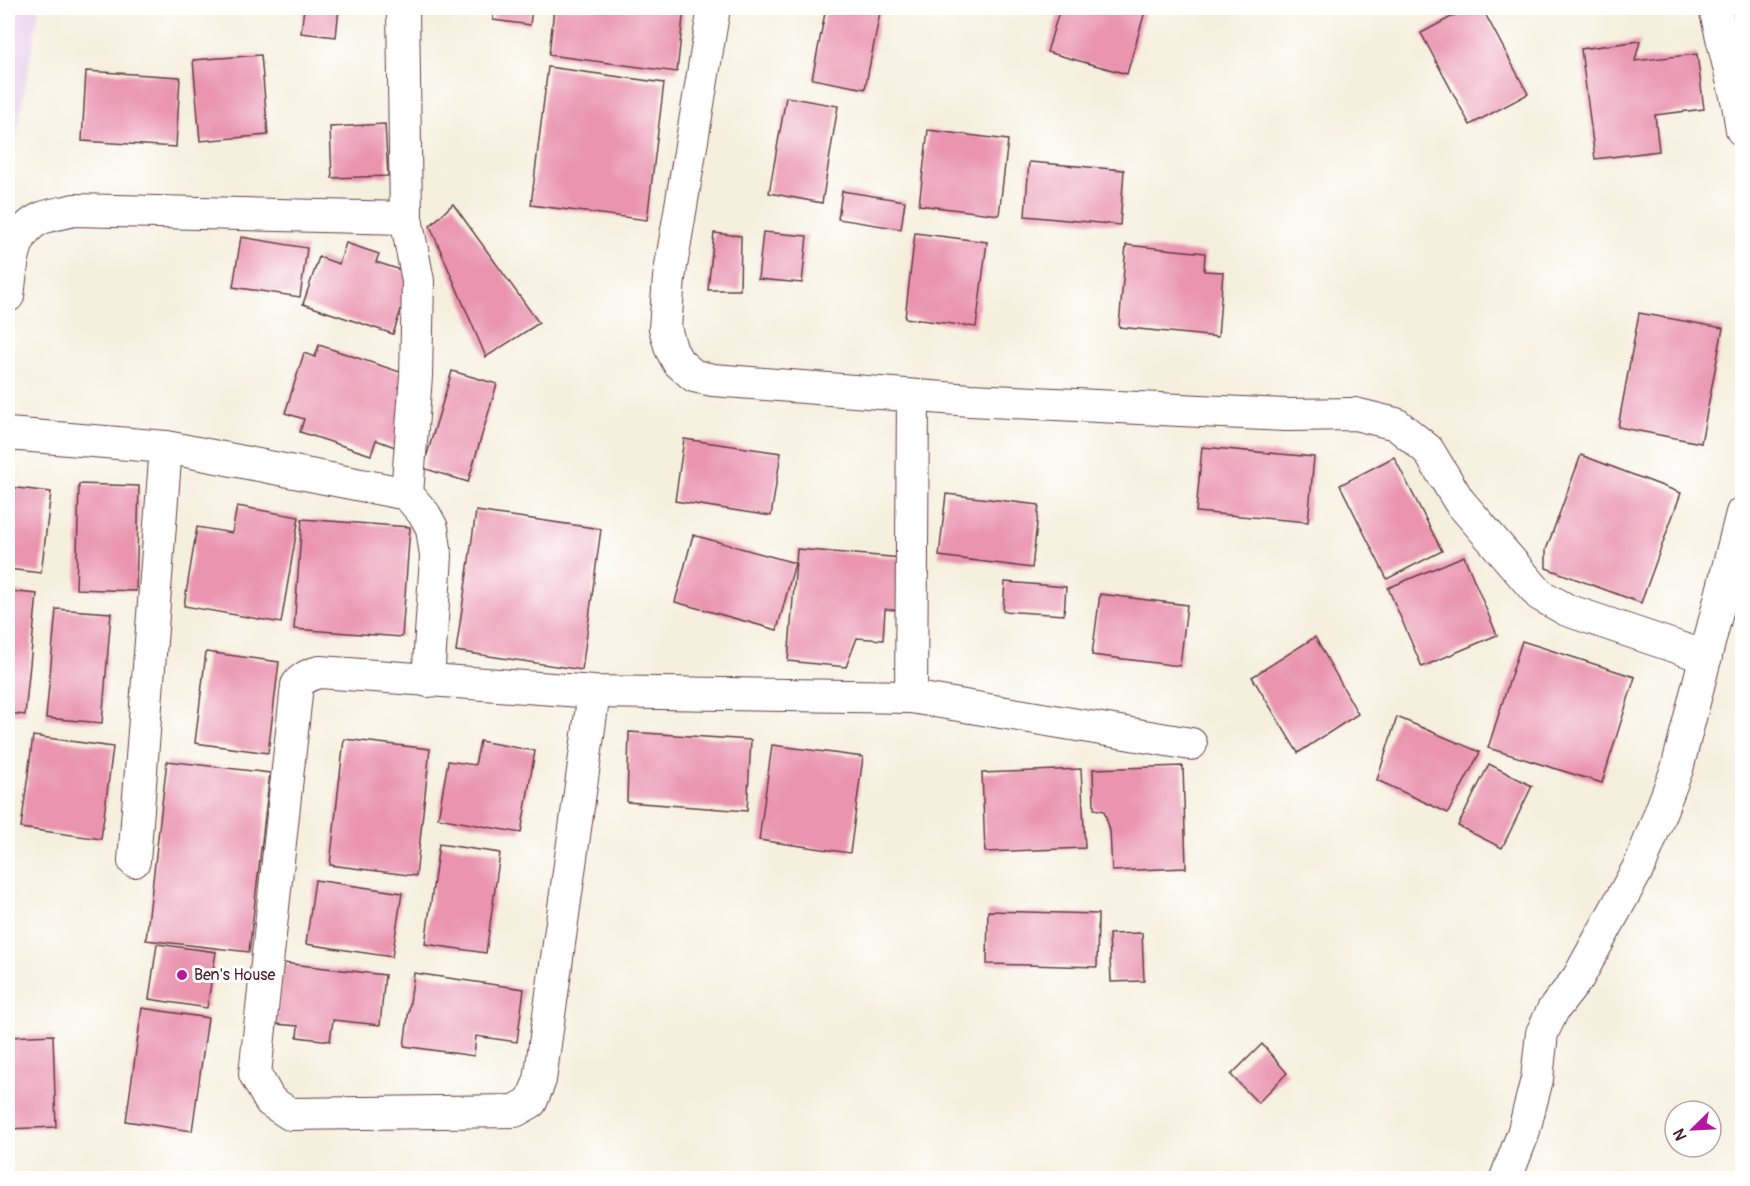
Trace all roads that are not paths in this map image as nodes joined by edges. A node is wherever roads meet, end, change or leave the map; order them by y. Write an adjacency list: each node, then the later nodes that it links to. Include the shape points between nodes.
1 (403, 8): 5 (street)
2 (714, 8): 7 (street, via 669,278 665,328 671,349 678,362 694,376 713,381)
3 (1715, 8): 4 (street)
4 (1743, 130)
5 (406, 218): 6 (street, via 74,210 29,225 16,242); 10 (street, via 418,280)
6 (8, 296)
7 (913, 396): 12 (street, via 1274,415 1354,414 1396,424 1428,450 1459,501 1539,595 1567,610); 15 (street)
8 (8, 434): 9 (street)
9 (166, 447): 10 (street); 17 (street)
10 (408, 494): 13 (street, via 432,528 436,556)
11 (1743, 513): 12 (street)
12 (1706, 657): 18 (street, via 1677,769 1641,863 1578,978 1553,1010 1542,1033 1537,1079 1524,1134)
13 (428, 681): 14 (street); 14 (street, via 320,672 302,678 297,685 255,1074 270,1101 290,1114 515,1111 531,1102 540,1080)
14 (594, 692): 15 (street)
15 (911, 698): 16 (street)
16 (1191, 744)
17 (134, 861)
18 (1506, 1179)

